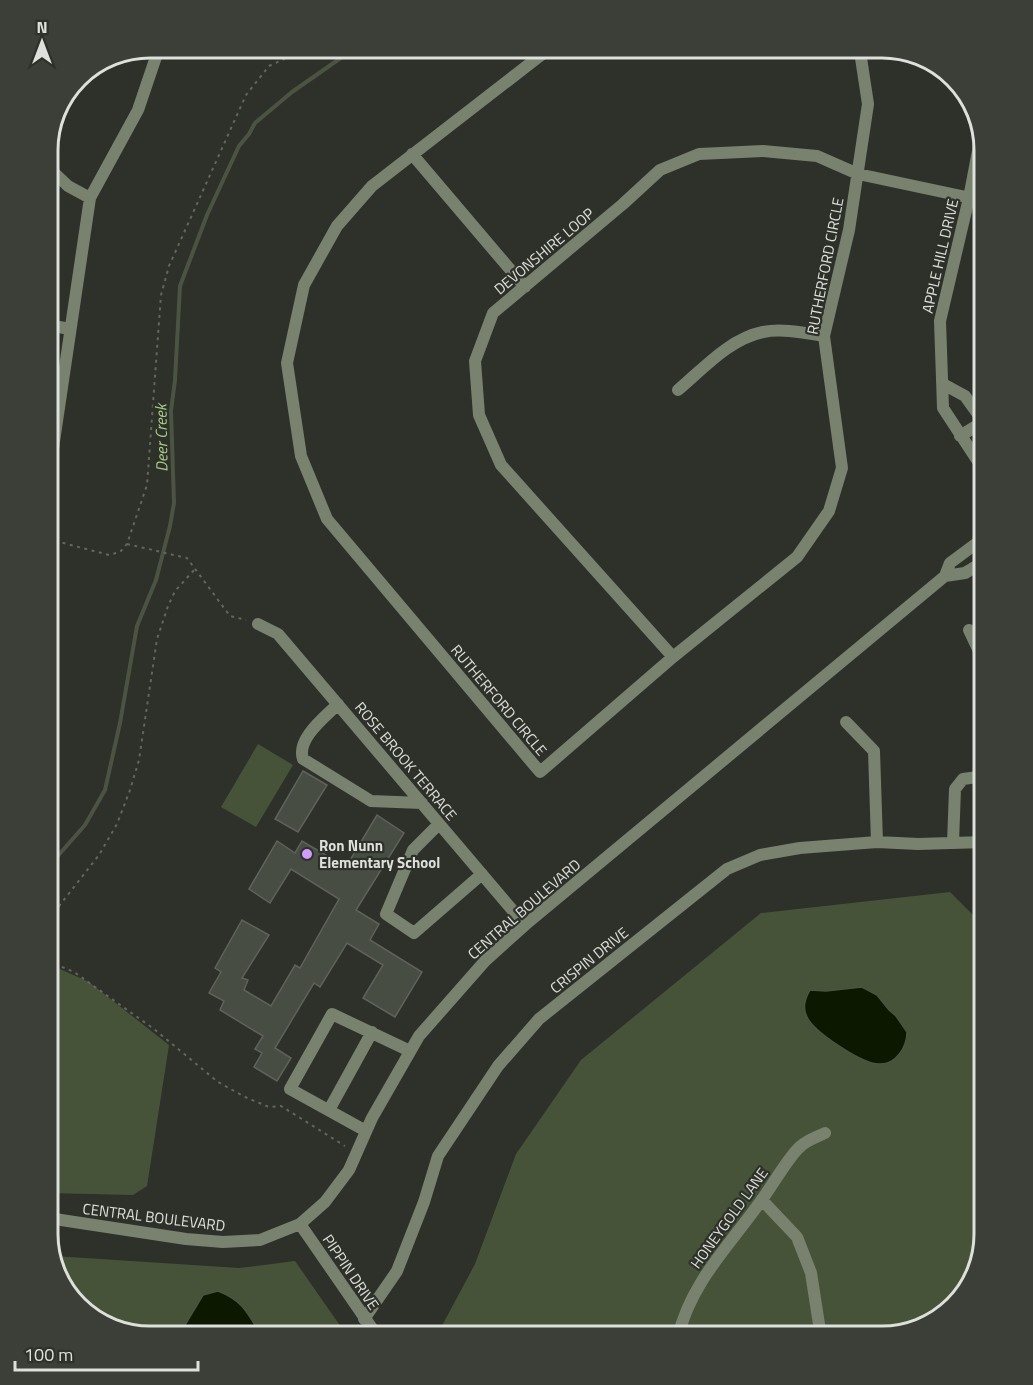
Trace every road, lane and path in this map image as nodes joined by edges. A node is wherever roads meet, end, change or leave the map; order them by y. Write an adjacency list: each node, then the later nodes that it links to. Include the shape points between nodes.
1 (156, 58): 9 (street, via 138,110)
2 (286, 58): 24 (path, via 269,66 246,96 169,266 161,294 147,484)
3 (536, 59): 5 (street, RUTHERFORD CIRCLE)
4 (861, 59): 7 (street, RUTHERFORD CIRCLE, via 868,104)
5 (412, 154): 12 (street); 32 (street, RUTHERFORD CIRCLE, via 372,186 338,226 304,285 287,363 301,456 327,519 540,772)
6 (974, 172): 10 (street, APPLE HILL DRIVE)
7 (858, 174): 10 (street, DEVONSHIRE LOOP); 12 (street, DEVONSHIRE LOOP, via 817,156 763,151 699,154 660,170); 15 (street, RUTHERFORD CIRCLE)
8 (59, 177): 9 (street)
9 (90, 198): 14 (street)
10 (969, 198): 11 (street, DEVONSHIRE LOOP); 16 (street, APPLE HILL DRIVE, via 940,321)
11 (974, 199)
12 (525, 286): 32 (street, DEVONSHIRE LOOP, via 493,313 475,361 479,415 501,465)
13 (59, 327): 14 (street)
14 (70, 329): 18 (street)
15 (824, 336): 17 (street, via 763,332 730,346); 32 (street, RUTHERFORD CIRCLE, via 842,468 829,512 797,557)
16 (943, 384): 19 (street, via 965,396); 21 (street, APPLE HILL DRIVE, via 943,408)
17 (678, 390)
18 (59, 402)
19 (974, 409)
20 (974, 428): 21 (street)
21 (960, 436): 22 (street, APPLE HILL DRIVE)
22 (974, 454)
23 (59, 542): 24 (path, via 109,555 120,552)
24 (127, 544): 27 (path, via 183,556)
25 (974, 545): 28 (street, CENTRAL BOULEVARD, via 950,563)
26 (974, 568): 28 (street, CENTRAL BOULEVARD)
27 (195, 569): 29 (path, via 230,616); 42 (path, via 175,591 161,628 139,760 117,824 99,855)
28 (945, 576): 43 (street, CENTRAL BOULEVARD)
29 (258, 624): 33 (street, ROSE BROOK TERRACE, via 278,634)
30 (969, 630): 31 (street)
31 (974, 641)
32 (673, 657)
33 (338, 704): 36 (street, ROSE BROOK TERRACE); 36 (street, via 305,739 303,759 371,801)
34 (846, 722): 38 (street, via 874,751)
35 (974, 778): 40 (street, via 963,779 955,789)
36 (422, 803): 37 (street, ROSE BROOK TERRACE)
37 (440, 824): 41 (street, ROSE BROOK TERRACE); 41 (street, via 413,850 386,914 414,933)
38 (876, 842): 40 (street, CRISPIN DRIVE); 54 (street, CRISPIN DRIVE, via 770,853 727,868 539,1019 498,1066 438,1156 398,1271)
39 (974, 842): 40 (street, CRISPIN DRIVE)
40 (953, 843)
41 (482, 874): 43 (street, ROSE BROOK TERRACE)
42 (59, 906)
43 (525, 925): 46 (street, CENTRAL BOULEVARD, via 485,961)
44 (59, 965): 50 (path, via 75,972 154,1029 218,1082 269,1107 281,1106)
45 (372, 1032): 46 (street); 47 (street); 47 (street, via 333,1014 290,1089)
46 (410, 1051): 48 (street, CENTRAL BOULEVARD)
47 (329, 1110): 48 (street)
48 (366, 1131): 50 (street, CENTRAL BOULEVARD)
49 (825, 1133): 51 (street, HONEYGOLD LANE, via 800,1146)
50 (357, 1151): 53 (street, CENTRAL BOULEVARD, via 331,1194)
51 (762, 1200): 56 (street, HONEYGOLD LANE, via 717,1256); 57 (street, via 797,1237 811,1273)
52 (59, 1220): 53 (street, CENTRAL BOULEVARD, via 223,1242 260,1240)
53 (300, 1224): 54 (street, PIPPIN DRIVE)
54 (364, 1319): 55 (street, PIPPIN DRIVE)
55 (369, 1326)
56 (680, 1326)
57 (819, 1326)

